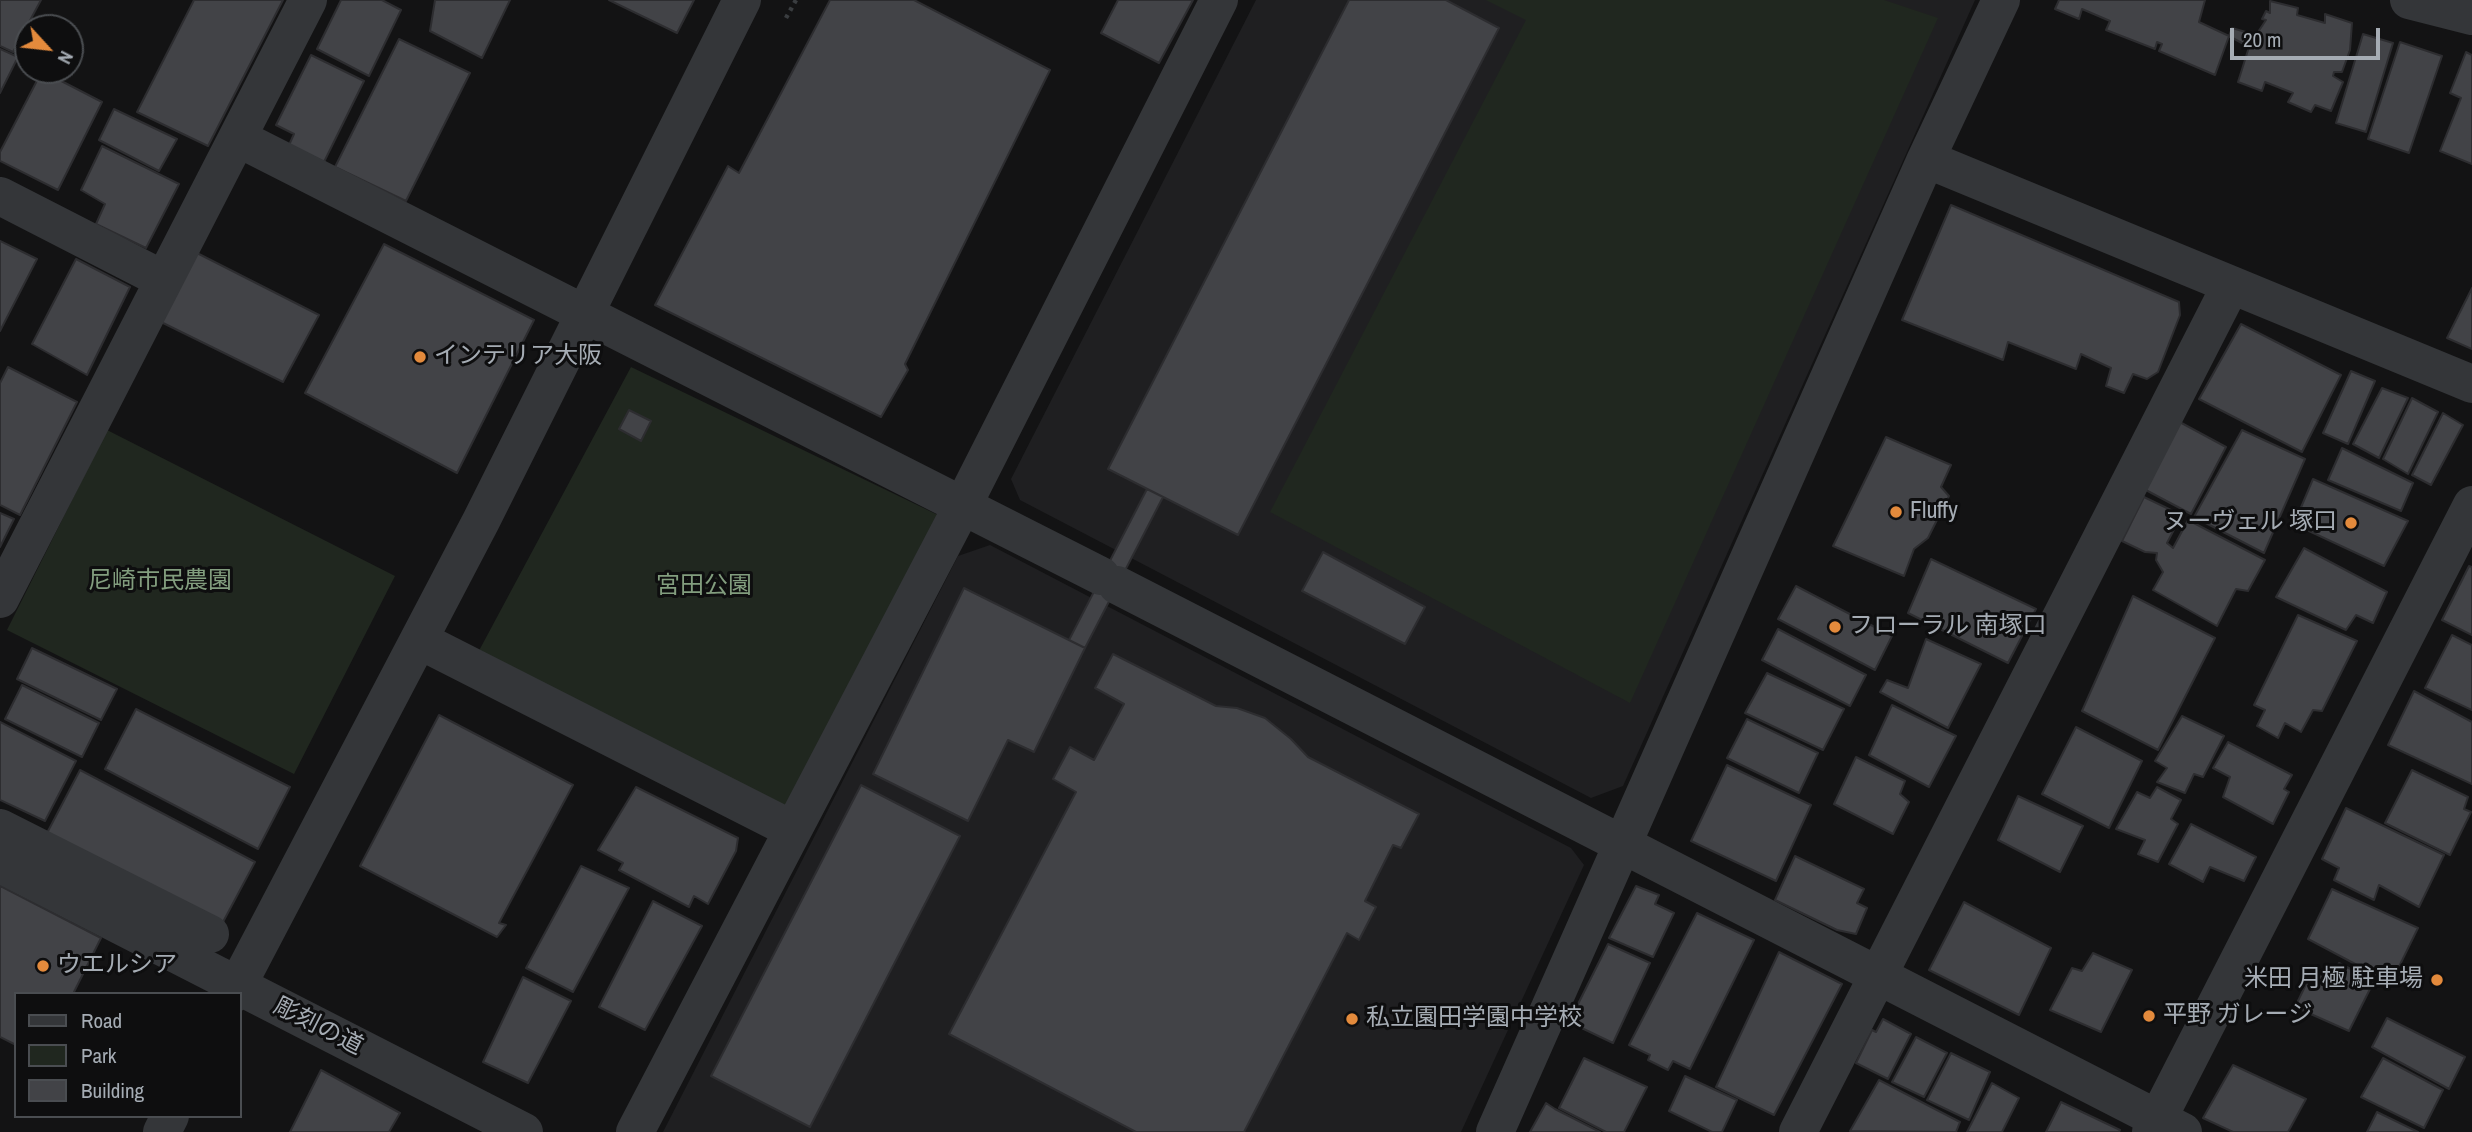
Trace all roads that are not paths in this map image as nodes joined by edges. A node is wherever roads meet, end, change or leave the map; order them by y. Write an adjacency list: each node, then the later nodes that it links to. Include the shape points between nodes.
1 (307, 0): 7 (street)
2 (742, 0): 12 (street)
3 (1219, 0): 14 (street)
4 (2001, 0): 8 (street)
5 (2409, 0): 6 (street)
6 (2472, 16)
7 (237, 138): 10 (street); 12 (street)
8 (1926, 159): 11 (street); 20 (street)
9 (0, 196): 10 (street)
10 (164, 280): 16 (street)
11 (2231, 285): 13 (street); 23 (street)
12 (585, 314): 14 (street); 17 (street)
13 (2472, 384)
14 (963, 505): 19 (street); 20 (street)
15 (2472, 505): 26 (street)
16 (0, 599)
17 (419, 640): 19 (street); 24 (street)
18 (0, 828): 22 (street)
19 (793, 830): 28 (street)
20 (1622, 844): 23 (street); 29 (street)
21 (0, 864): 24 (street, 彫刻の道)
22 (210, 934)
23 (1878, 976): 26 (street); 30 (street)
24 (235, 990)
25 (242, 993): 27 (street, 彫刻の道)
26 (2164, 1128)
27 (524, 1132)
28 (635, 1132)
29 (1495, 1132)
30 (1798, 1132)

